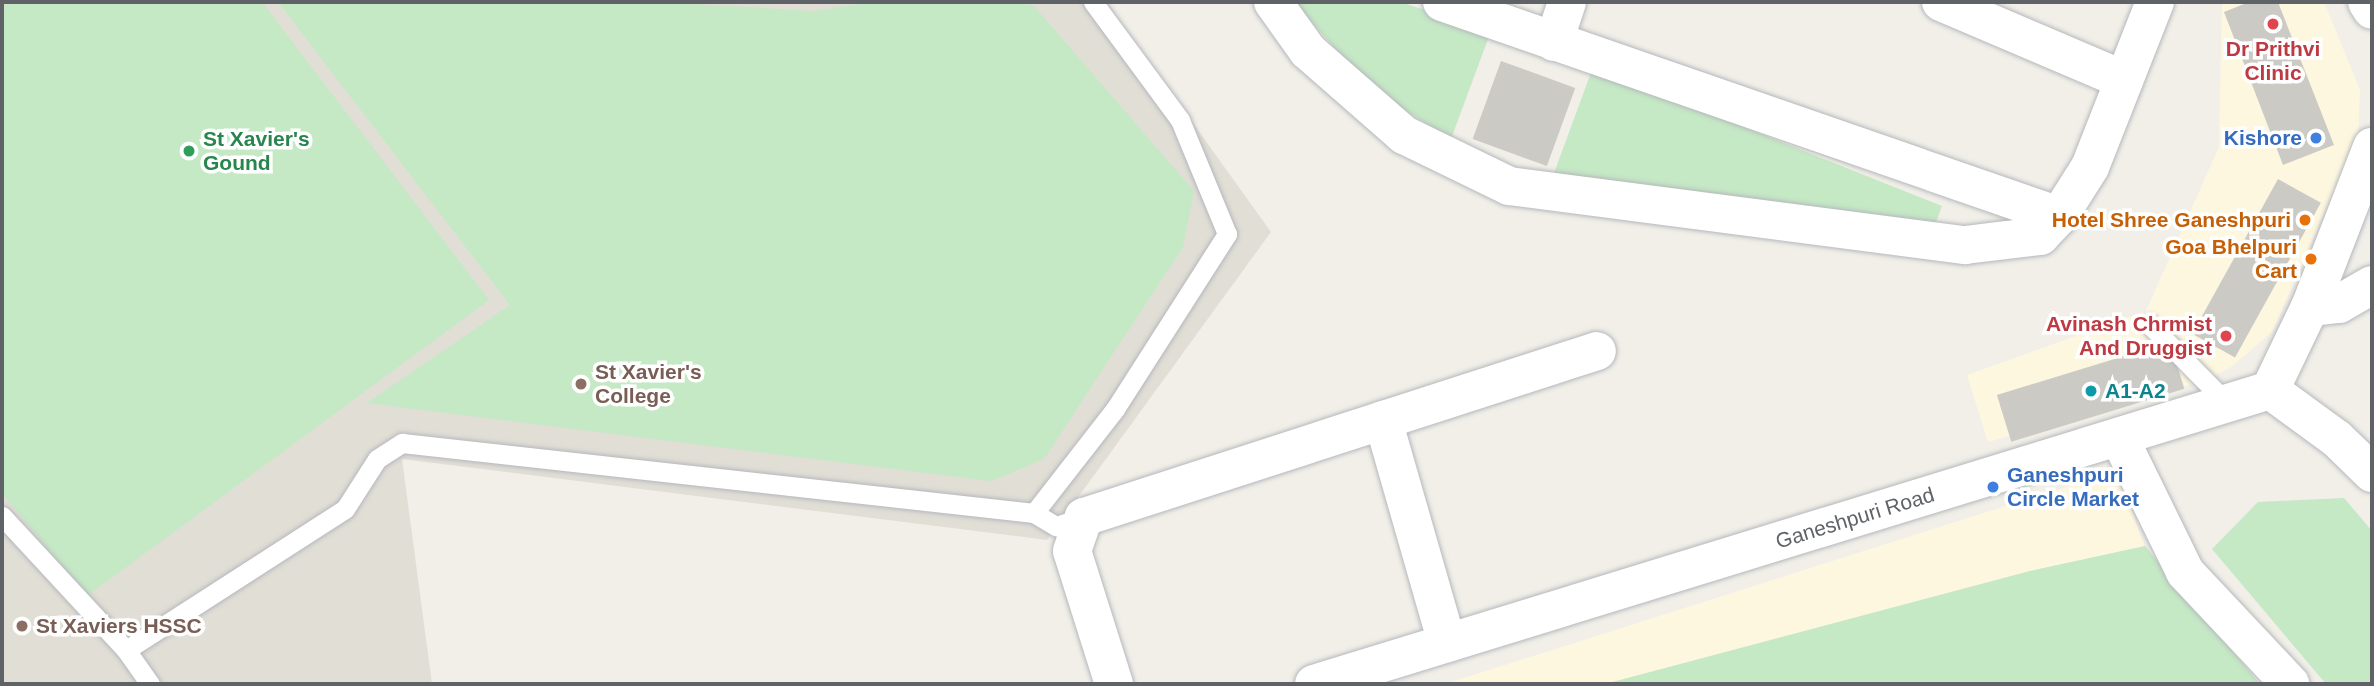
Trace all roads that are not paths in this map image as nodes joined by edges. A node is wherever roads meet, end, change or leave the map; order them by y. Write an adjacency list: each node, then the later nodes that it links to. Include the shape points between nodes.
1 (1093, 2): 22 (lane, via 1180,120 1227,234 1115,410)
2 (1273, 2): 12 (street, via 1308,51 1404,135 1509,186 1965,245 2040,236)
3 (1442, 2): 9 (street)
4 (1567, 2): 9 (street)
5 (2155, 2): 10 (street)
6 (2367, 2): 8 (street)
7 (1956, 4): 10 (street)
8 (2372, 10)
9 (1554, 42): 12 (street)
10 (2124, 80): 12 (street, via 2090,167)
11 (2372, 147): 14 (street)
12 (2059, 216)
13 (2372, 285): 14 (street, via 2339,304)
14 (2310, 307): 17 (street)
15 (2149, 324): 18 (lane)
16 (1597, 351): 19 (street)
17 (2270, 390): 18 (street, Ganeshpuri Road); 21 (street, via 2337,439)
18 (2225, 401): 20 (street, Ganeshpuri Road)
19 (1383, 420): 24 (street); 25 (street)
20 (2119, 437): 25 (street, Ganeshpuri Road); 30 (street, via 2185,572)
21 (2372, 473)
22 (1034, 513): 24 (lane, via 1056,526); 26 (lane, via 402,443 377,459 345,509)
23 (2, 516): 26 (lane)
24 (1084, 517): 28 (street, via 1072,551)
25 (1447, 643): 29 (street, Ganeshpuri Road)
26 (127, 650): 27 (lane)
27 (150, 684)
28 (1114, 684)
29 (1314, 684)
30 (2290, 684)

